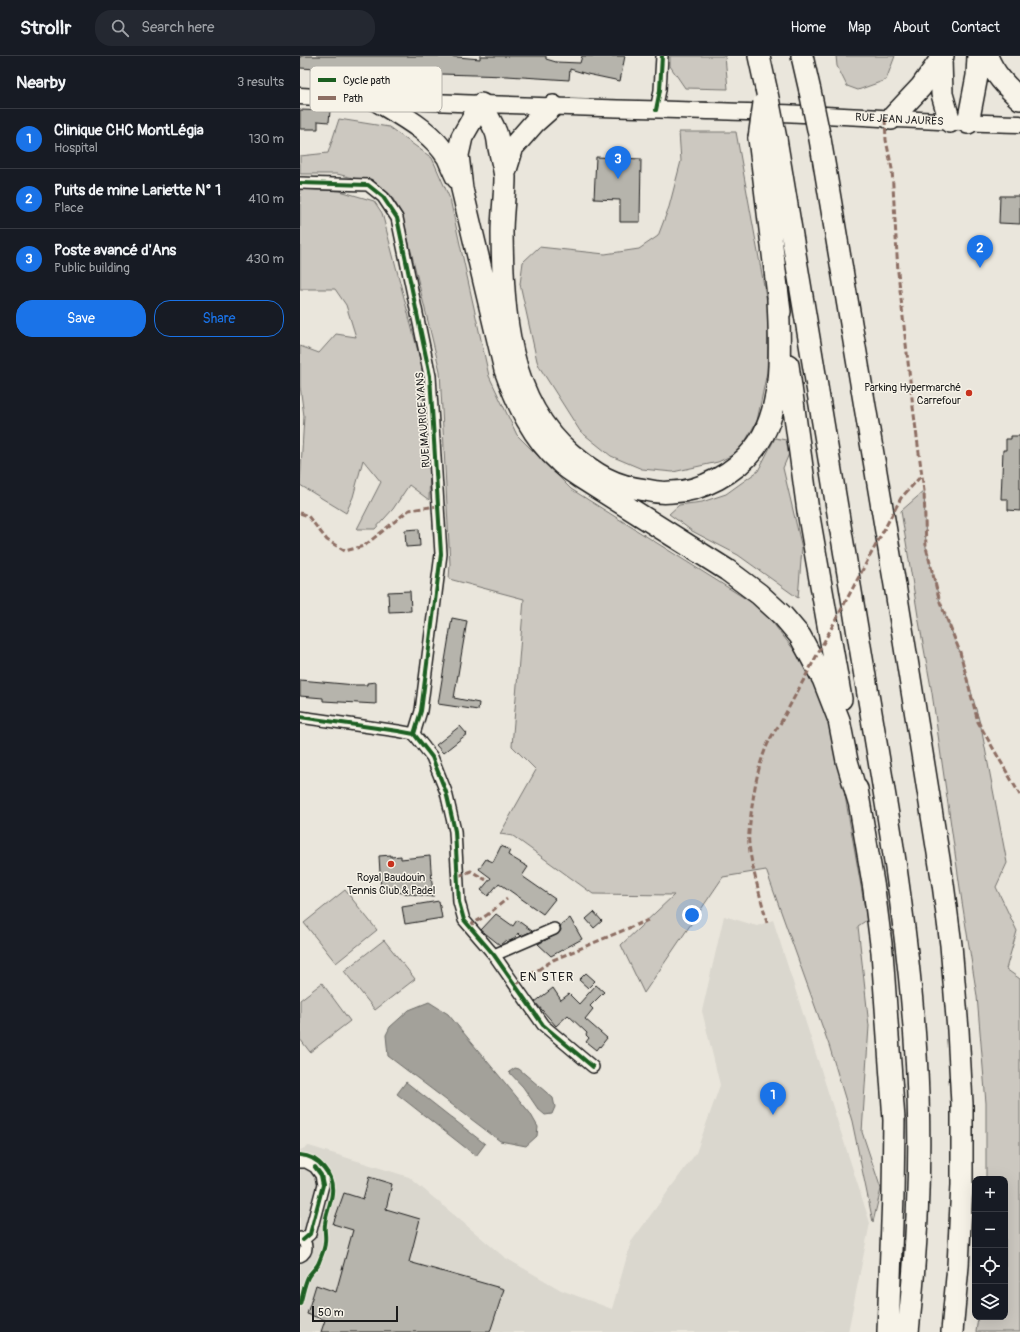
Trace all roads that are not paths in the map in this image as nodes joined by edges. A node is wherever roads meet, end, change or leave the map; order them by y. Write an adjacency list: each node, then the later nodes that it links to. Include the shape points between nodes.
1 (662, 56): 15 (street)
2 (759, 56): 20 (highway, bridge, via 766,88)
3 (802, 56): 9 (highway)
4 (816, 56): 9 (highway)
5 (978, 56): 18 (highway, via 977,76)
6 (987, 56): 8 (highway, via 1005,85)
7 (942, 58): 17 (highway, via 921,87); 18 (highway, via 942,94)
8 (1019, 90)
9 (810, 91): 38 (highway, bridge, via 896,593 951,945 962,1104 958,1266)
10 (300, 96): 11 (main road, RUE JEAN JAURÈS)
11 (310, 97)
12 (442, 103): 13 (main road, RUE JEAN JAURÈS)
13 (481, 104): 14 (main road, RUE JEAN JAURÈS); 21 (highway, via 496,132); 23 (highway, via 462,137 458,154)
14 (553, 106): 15 (main road, RUE JEAN JAURÈS); 21 (highway, via 513,147)
15 (656, 110): 17 (main road, RUE JEAN JAURÈS)
16 (396, 112): 23 (highway, via 424,131 438,145 448,158)
17 (891, 119): 18 (main road, RUE JEAN JAURÈS)
18 (959, 122): 19 (main road, RUE JEAN JAURÈS)
19 (1020, 124)
20 (767, 138): 24 (highway); 37 (highway, via 901,899 916,1055 918,1138 918,1198)
21 (505, 176): 24 (highway, via 502,231 503,287 510,344 517,372 531,405 558,443 591,471 614,483 672,493 692,489 725,475 754,449 764,435 780,373)
22 (300, 183): 26 (street, RUE MAURICE YANS, via 368,185 383,197 394,213 430,376 441,554 421,711)
23 (462, 189): 27 (highway, via 504,370 529,425 559,462 727,570 783,616 800,636 823,679 839,720)
24 (778, 299): 27 (highway, via 808,511)
25 (300, 718): 26 (street)
26 (414, 734): 29 (street, via 432,757 446,792 455,831 459,902 464,920)
27 (859, 802): 34 (highway, via 874,888 890,1044 894,1120)
28 (554, 929): 29 (street)
29 (494, 955): 30 (street, via 543,1025)
30 (593, 1066)
31 (300, 1162): 32 (street, via 315,1167 321,1175 323,1185 310,1234)
32 (301, 1239): 33 (street, via 305,1242 306,1248)
33 (300, 1256)
34 (889, 1284): 35 (highway); 36 (highway)
35 (882, 1332)
36 (888, 1332)
37 (908, 1332)
38 (952, 1332)

